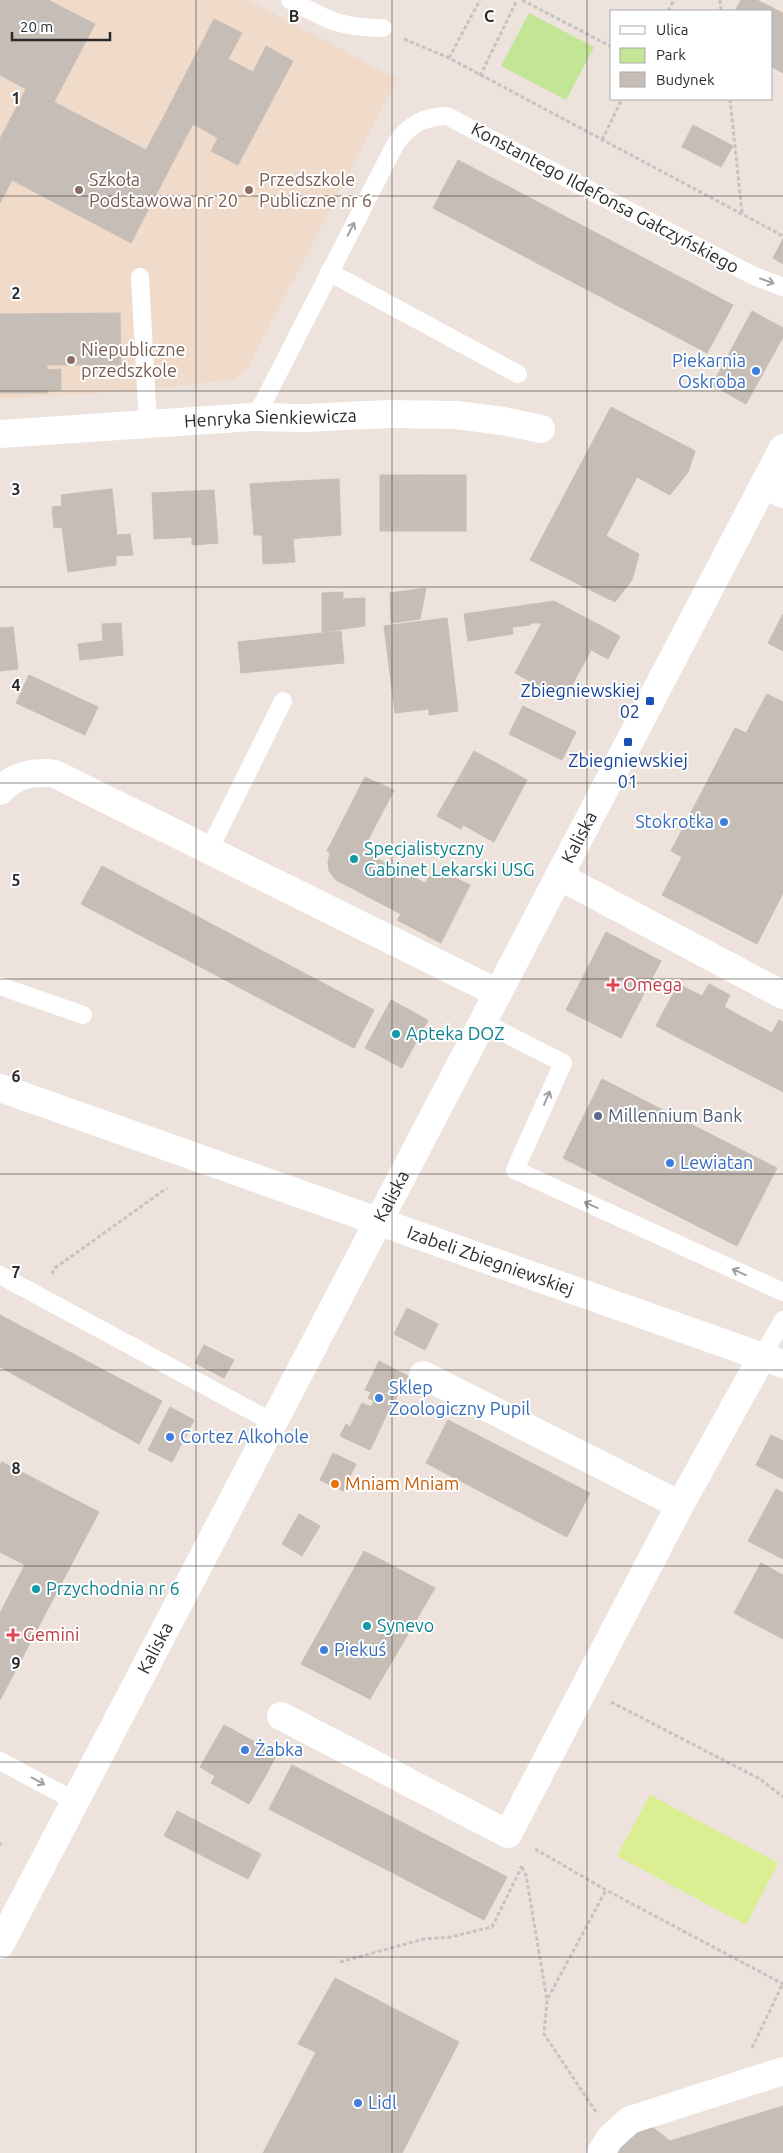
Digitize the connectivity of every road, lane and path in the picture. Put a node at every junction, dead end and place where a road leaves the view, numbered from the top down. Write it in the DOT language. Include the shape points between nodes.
graph roads {
  1 [pos="290,0"];
  2 [pos="480,0"];
  3 [pos="518,0"];
  4 [pos="522,0"];
  5 [pos="391,33"];
  6 [pos="610,46"];
  7 [pos="448,58"];
  8 [pos="480,76"];
  9 [pos="622,100"];
  10 [pos="730,100"];
  11 [pos="602,140"];
  12 [pos="742,213"];
  13 [pos="783,236"];
  14 [pos="329,272"];
  15 [pos="140,278"];
  16 [pos="783,287"];
  17 [pos="518,374"];
  18 [pos="253,418"];
  19 [pos="148,424"];
  20 [pos="541,429"];
  21 [pos="0,434"];
  22 [pos="783,448"];
  23 [pos="774,489"];
  24 [pos="283,701"];
  25 [pos="0,792"];
  26 [pos="209,850"];
  27 [pos="559,876"];
  28 [pos="0,986"];
  29 [pos="498,993"];
  30 [pos="783,995"];
  31 [pos="83,1015"];
  32 [pos="483,1022"];
  33 [pos="0,1088"];
  34 [pos="167,1188"];
  35 [pos="377,1222"];
  36 [pos="0,1275"];
  37 [pos="783,1292"];
  38 [pos="40,1296"];
  39 [pos="783,1320"];
  40 [pos="773,1360"];
  41 [pos="423,1375"];
  42 [pos="274,1423"];
  43 [pos="680,1505"];
  44 [pos="584,1688"];
  45 [pos="281,1716"];
  46 [pos="0,1761"];
  47 [pos="783,1797"];
  48 [pos="75,1802"];
  49 [pos="508,1834"];
  50 [pos="522,1866"];
  51 [pos="606,1890"];
  52 [pos="0,1946"];
  53 [pos="340,1962"];
  54 [pos="783,1984"];
  55 [pos="547,2000"];
  56 [pos="783,2071"];
  57 [pos="734,2086"];
  58 [pos="607,2144"];
  1 -- 5 [label="lane" via="331,22"];
  2 -- 7 [label="path"];
  3 -- 8 [label="path"];
  4 -- 6 [label="path"];
  5 -- 7 [label="path"];
  7 -- 8 [label="path"];
  8 -- 11 [label="path"];
  9 -- 11 [label="path"];
  10 -- 12 [label="path"];
  11 -- 12 [label="path"];
  12 -- 13 [label="path"];
  14 -- 16 [label="lane, Konstantego Ildefonsa Gałczyńskiego, one-way" via="396,142 410,126 426,118 447,116 754,276"];
  14 -- 17 [label="lane"];
  14 -- 18 [label="lane"];
  15 -- 19 [label="lane"];
  18 -- 19 [label="street, Henryka Sienkiewicza"];
  18 -- 20 [label="street, Henryka Sienkiewicza" via="428,414 503,420"];
  19 -- 21 [label="street, Henryka Sienkiewicza"];
  22 -- 23 [label="street, Kaliska"];
  23 -- 27 [label="street, Kaliska"];
  24 -- 26 [label="lane"];
  25 -- 26 [label="street" via="25,774 55,774"];
  26 -- 29 [label="street"];
  27 -- 29 [label="street, Kaliska"];
  27 -- 30 [label="street"];
  28 -- 31 [label="lane"];
  29 -- 32 [label="street, Kaliska"];
  32 -- 35 [label="street, Kaliska"];
  37 -- 32 [label="lane, one-way" via="515,1170 562,1064"];
  33 -- 35 [label="street, Izabeli Zbiegniewskiej"];
  34 -- 38 [label="path" via="55,1268"];
  35 -- 40 [label="street, Izabeli Zbiegniewskiej"];
  35 -- 42 [label="street, Kaliska"];
  36 -- 38 [label="lane"];
  38 -- 42 [label="lane"];
  39 -- 40 [label="lane"];
  40 -- 43 [label="street"];
  41 -- 43 [label="street"];
  42 -- 48 [label="street, Kaliska"];
  43 -- 44 [label="street"];
  44 -- 47 [label="path" via="760,1779"];
  44 -- 49 [label="street"];
  45 -- 49 [label="street"];
  46 -- 48 [label="lane, one-way"];
  48 -- 52 [label="street, Kaliska"];
  49 -- 50 [label="path"];
  49 -- 51 [label="path"];
  50 -- 53 [label="path" via="492,1927 450,1937 424,1939"];
  50 -- 55 [label="path"];
  51 -- 54 [label="path"];
  51 -- 55 [label="path"];
  54 -- 57 [label="path"];
  55 -- 58 [label="path" via="544,2034"];
  56 -- 57 [label="street"];
  57 -- 58 [label="street" via="630,2120"];
}
